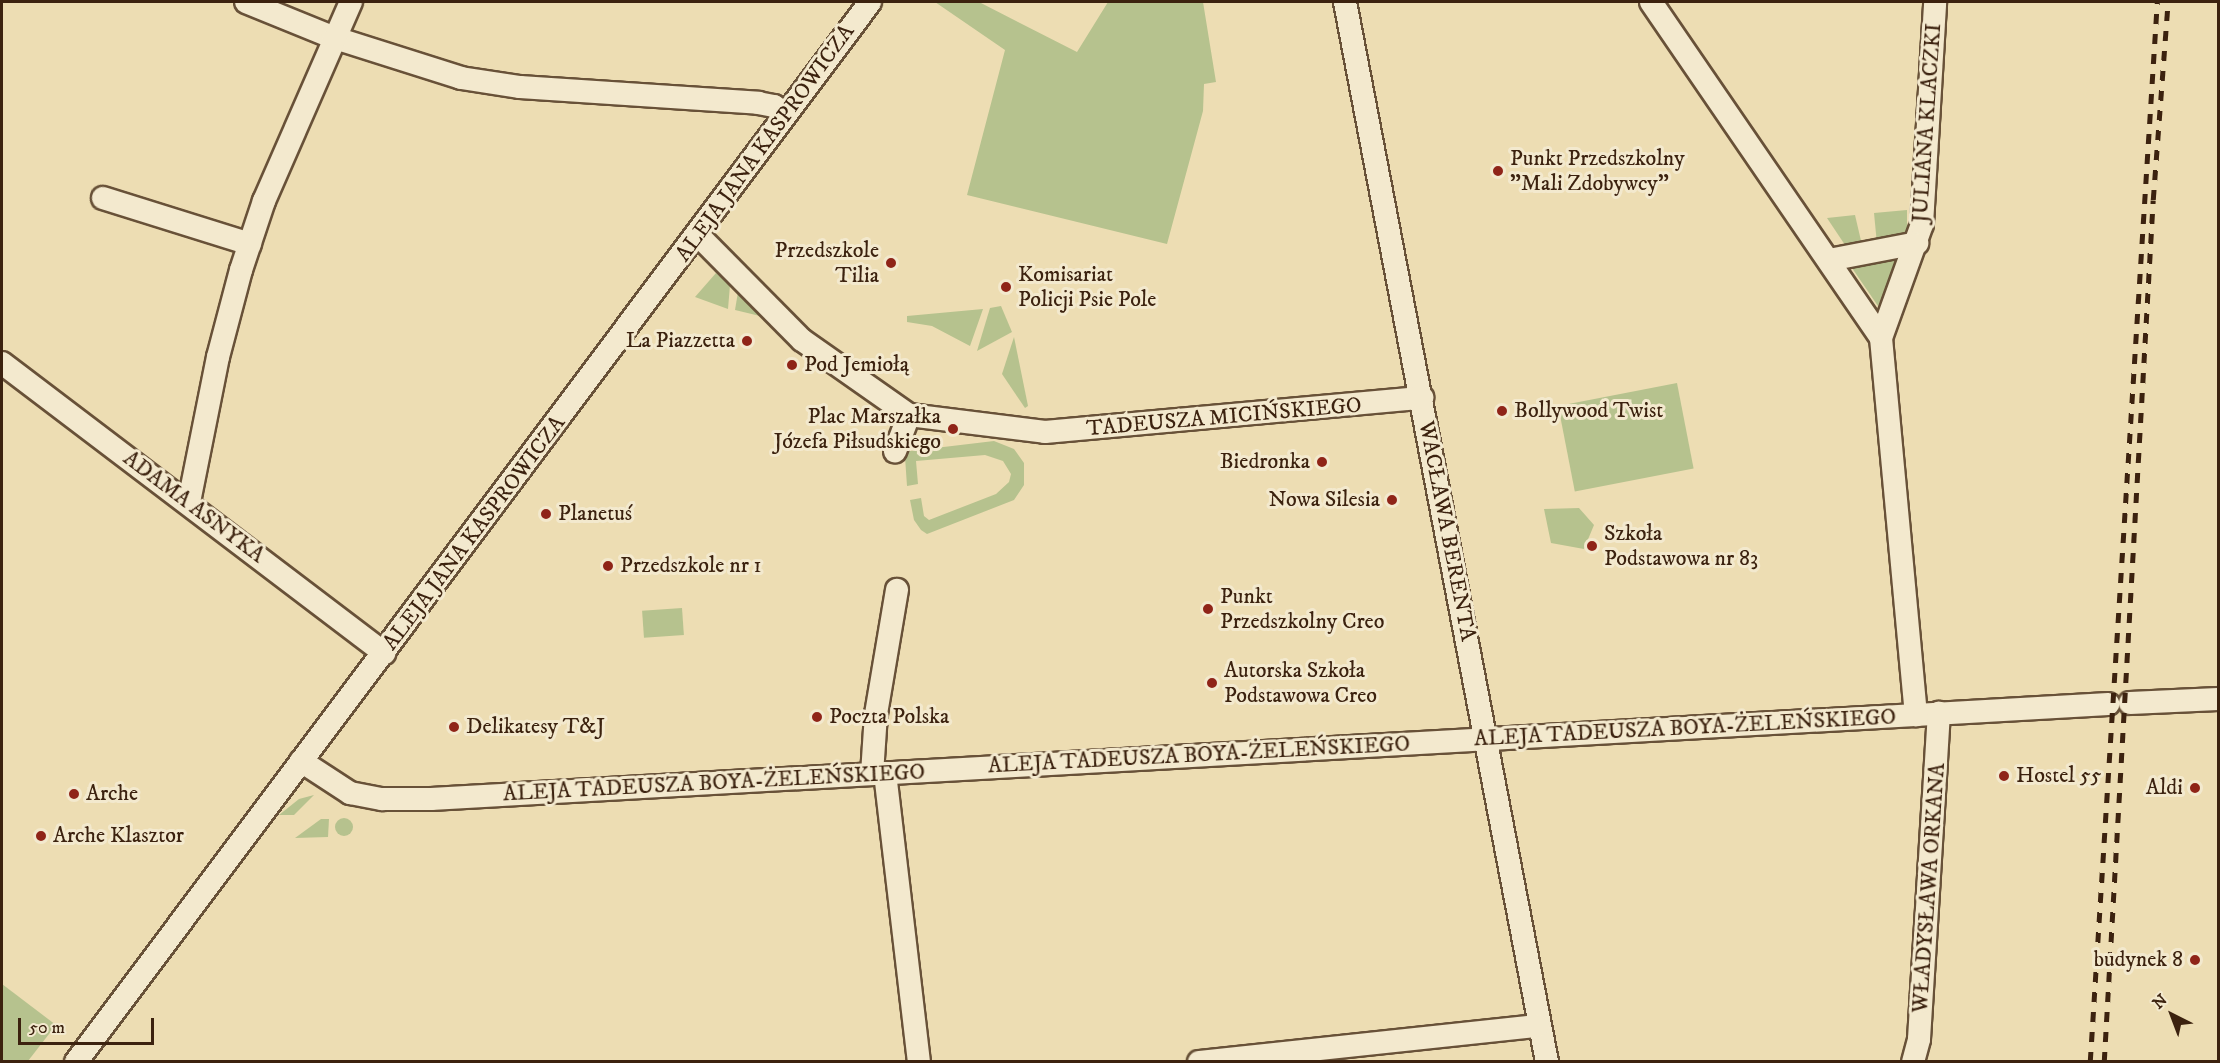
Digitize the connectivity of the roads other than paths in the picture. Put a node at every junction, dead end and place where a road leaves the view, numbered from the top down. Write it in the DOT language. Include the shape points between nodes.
graph roads {
  1 [pos="246,2"];
  2 [pos="351,2"];
  3 [pos="870,2"];
  4 [pos="1345,2"];
  5 [pos="1651,2"];
  6 [pos="1935,2"];
  7 [pos="332,37"];
  8 [pos="785,114"];
  9 [pos="103,198"];
  10 [pos="698,234"];
  11 [pos="1917,243"];
  12 [pos="250,244"];
  13 [pos="1829,260"];
  14 [pos="1881,338"];
  15 [pos="2,363"];
  16 [pos="1422,398"];
  17 [pos="909,415"];
  18 [pos="895,451"];
  19 [pos="189,502"];
  20 [pos="897,590"];
  21 [pos="384,653"];
  22 [pos="2218,699"];
  23 [pos="1938,713"];
  24 [pos="1916,715"];
  25 [pos="1485,739"];
  26 [pos="301,761"];
  27 [pos="878,774"];
  28 [pos="1538,1026"];
  29 [pos="76,1062"];
  30 [pos="919,1062"];
  31 [pos="1199,1062"];
  32 [pos="1547,1062"];
  33 [pos="1913,1062"];
  1 -- 7 [label="street"];
  2 -- 7 [label="street"];
  3 -- 8 [label="street, ALEJA JANA KASPROWICZA"];
  4 -- 16 [label="street, WACŁAWA BERENTA"];
  5 -- 13 [label="street"];
  6 -- 11 [label="street, JULIANA KLACZKI" via="1924,202"];
  7 -- 8 [label="street" via="461,78 520,87 760,104 774,106"];
  7 -- 12 [label="street"];
  8 -- 10 [label="street, ALEJA JANA KASPROWICZA"];
  9 -- 12 [label="street"];
  10 -- 17 [label="street" via="802,340"];
  10 -- 21 [label="street, ALEJA JANA KASPROWICZA"];
  11 -- 13 [label="street, JULIANA KLACZKI"];
  11 -- 14 [label="street, JULIANA KLACZKI"];
  12 -- 19 [label="street" via="218,357"];
  13 -- 14 [label="street"];
  14 -- 24 [label="street"];
  15 -- 19 [label="street, ADAMA ASNYKA"];
  16 -- 17 [label="street, TADEUSZA MICIŃSKIEGO" via="1024,432"];
  16 -- 25 [label="street, WACŁAWA BERENTA"];
  17 -- 18 [label="street"];
  19 -- 21 [label="street, ADAMA ASNYKA"];
  20 -- 27 [label="street" via="872,746"];
  21 -- 26 [label="street, ALEJA JANA KASPROWICZA"];
  22 -- 23 [label="street, ALEJA TADEUSZA BOYA-ŻELEŃSKIEGO"];
  23 -- 24 [label="street, ALEJA TADEUSZA BOYA-ŻELEŃSKIEGO"];
  23 -- 33 [label="street, WŁADYSŁAWA ORKANA" via="1919,1039"];
  24 -- 25 [label="street, ALEJA TADEUSZA BOYA-ŻELEŃSKIEGO"];
  25 -- 27 [label="street, ALEJA TADEUSZA BOYA-ŻELEŃSKIEGO"];
  25 -- 28 [label="street, WACŁAWA BERENTA"];
  26 -- 27 [label="street, ALEJA TADEUSZA BOYA-ŻELEŃSKIEGO" via="350,793 394,800"];
  26 -- 29 [label="street, ALEJA JANA KASPROWICZA"];
  27 -- 30 [label="street"];
  28 -- 31 [label="street"];
  28 -- 32 [label="street, WACŁAWA BERENTA"];
}
